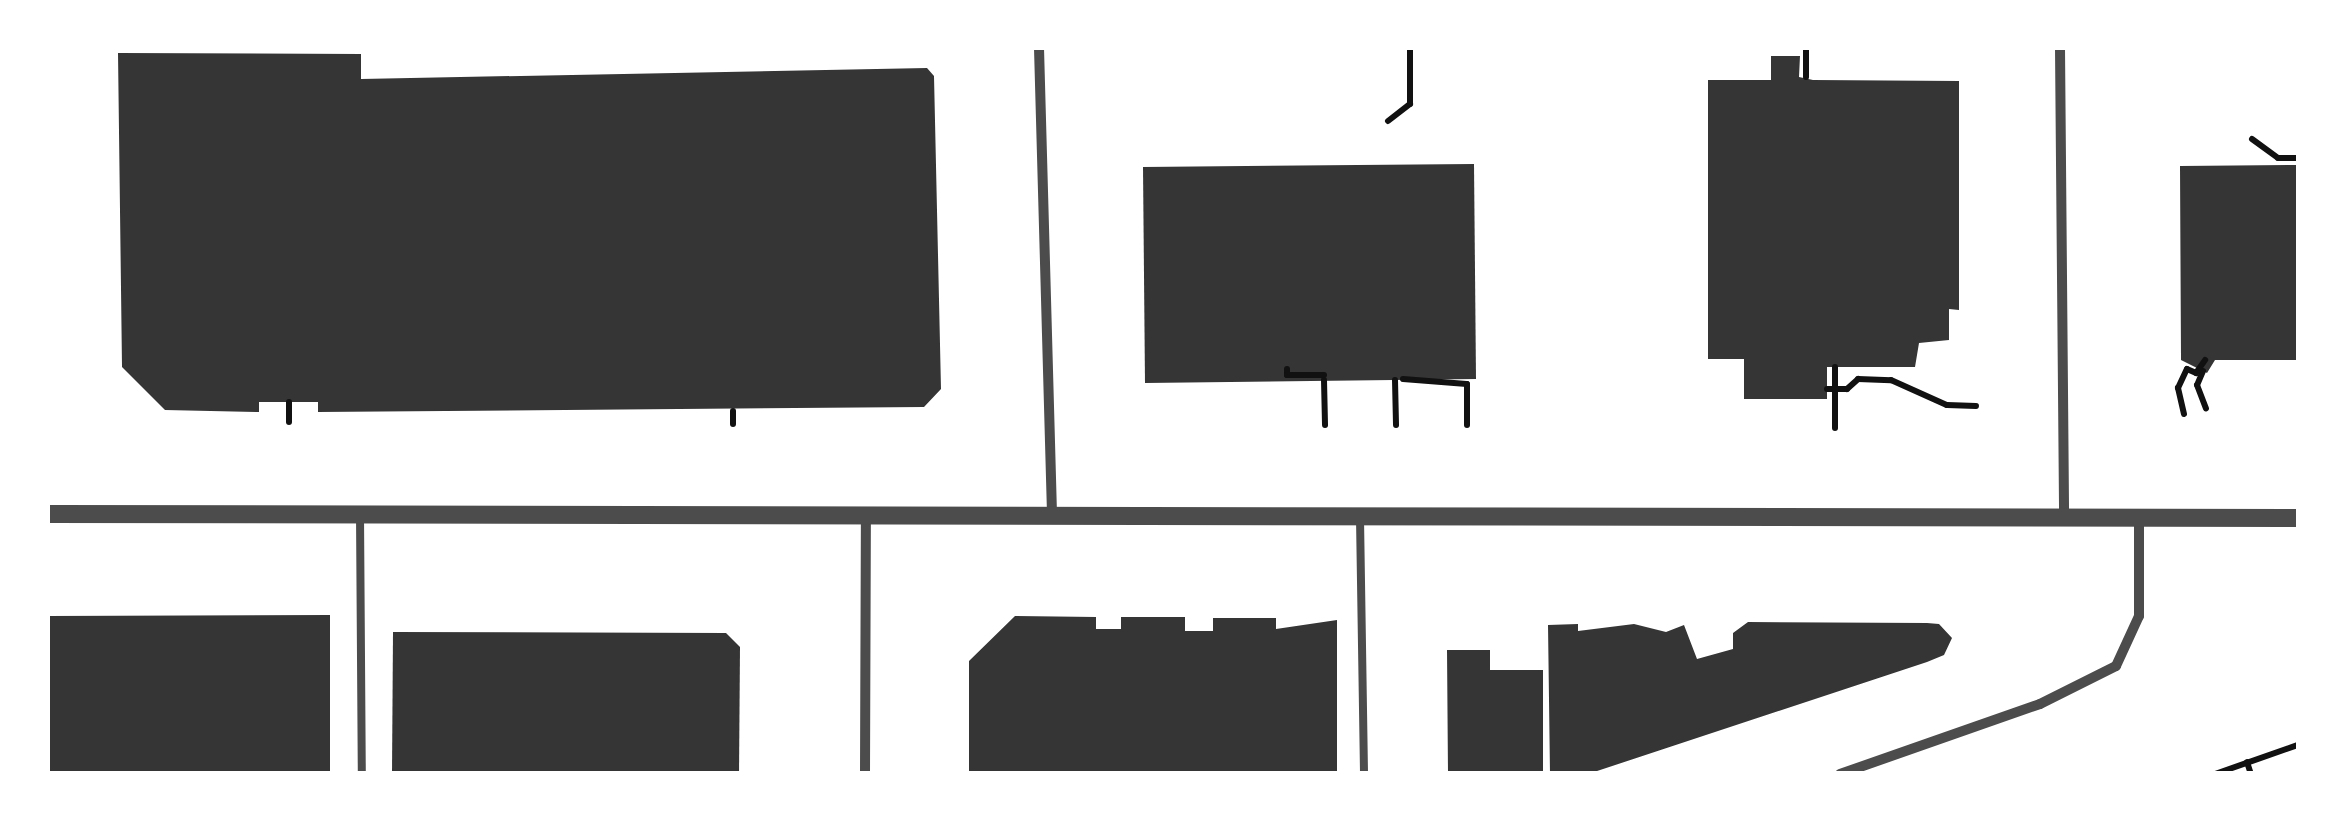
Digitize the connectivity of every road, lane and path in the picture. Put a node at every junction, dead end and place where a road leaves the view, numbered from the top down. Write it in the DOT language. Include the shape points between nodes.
graph roads {
  1 [pos="1039,48"];
  2 [pos="1410,48"];
  3 [pos="1806,48"];
  4 [pos="2060,48"];
  5 [pos="1806,77"];
  6 [pos="1388,121"];
  7 [pos="2252,139"];
  8 [pos="2298,158"];
  9 [pos="2205,360"];
  10 [pos="1835,367"];
  11 [pos="1878,367"];
  12 [pos="1287,369"];
  13 [pos="2201,370"];
  14 [pos="1878,380"];
  15 [pos="1831,389"];
  16 [pos="289,402"];
  17 [pos="1976,406"];
  18 [pos="2206,408"];
  19 [pos="733,411"];
  20 [pos="2184,414"];
  21 [pos="289,422"];
  22 [pos="733,424"];
  23 [pos="1325,425"];
  24 [pos="1396,425"];
  25 [pos="1468,425"];
  26 [pos="1835,428"];
  27 [pos="48,514"];
  28 [pos="360,514"];
  29 [pos="866,516"];
  30 [pos="1052,516"];
  31 [pos="1360,517"];
  32 [pos="2064,518"];
  33 [pos="2139,518"];
  34 [pos="2298,518"];
  35 [pos="2298,745"];
  36 [pos="2247,762"];
  37 [pos="2221,772"];
  38 [pos="362,774"];
  39 [pos="865,774"];
  40 [pos="1364,774"];
  41 [pos="1840,774"];
  42 [pos="2251,774"];
  1 -- 30 [label="street"];
  2 -- 6 [label="path" via="1410,104"];
  3 -- 5 [label="path"];
  4 -- 32 [label="street"];
  7 -- 8 [label="path" via="2278,158"];
  9 -- 13 [label="path"];
  10 -- 15 [label="path"];
  11 -- 14 [label="path"];
  12 -- 23 [label="path" via="1324,377"];
  13 -- 18 [label="path" via="2197,385"];
  13 -- 20 [label="path" via="2187,369 2182,378 2178,397"];
  14 -- 15 [label="path"];
  14 -- 17 [label="path" via="1947,405"];
  15 -- 26 [label="path"];
  16 -- 21 [label="path"];
  19 -- 22 [label="path"];
  24 -- 25 [label="path" via="1399,380 1467,384"];
  27 -- 28 [label="street"];
  28 -- 29 [label="street"];
  28 -- 38 [label="lane"];
  29 -- 30 [label="street"];
  29 -- 39 [label="street"];
  30 -- 31 [label="street"];
  31 -- 32 [label="street"];
  31 -- 40 [label="lane"];
  32 -- 33 [label="street"];
  33 -- 34 [label="street"];
  33 -- 41 [label="street" via="2139,616 2116,666 2040,704"];
  35 -- 36 [label="path"];
  36 -- 37 [label="path"];
  36 -- 42 [label="path"];
}
